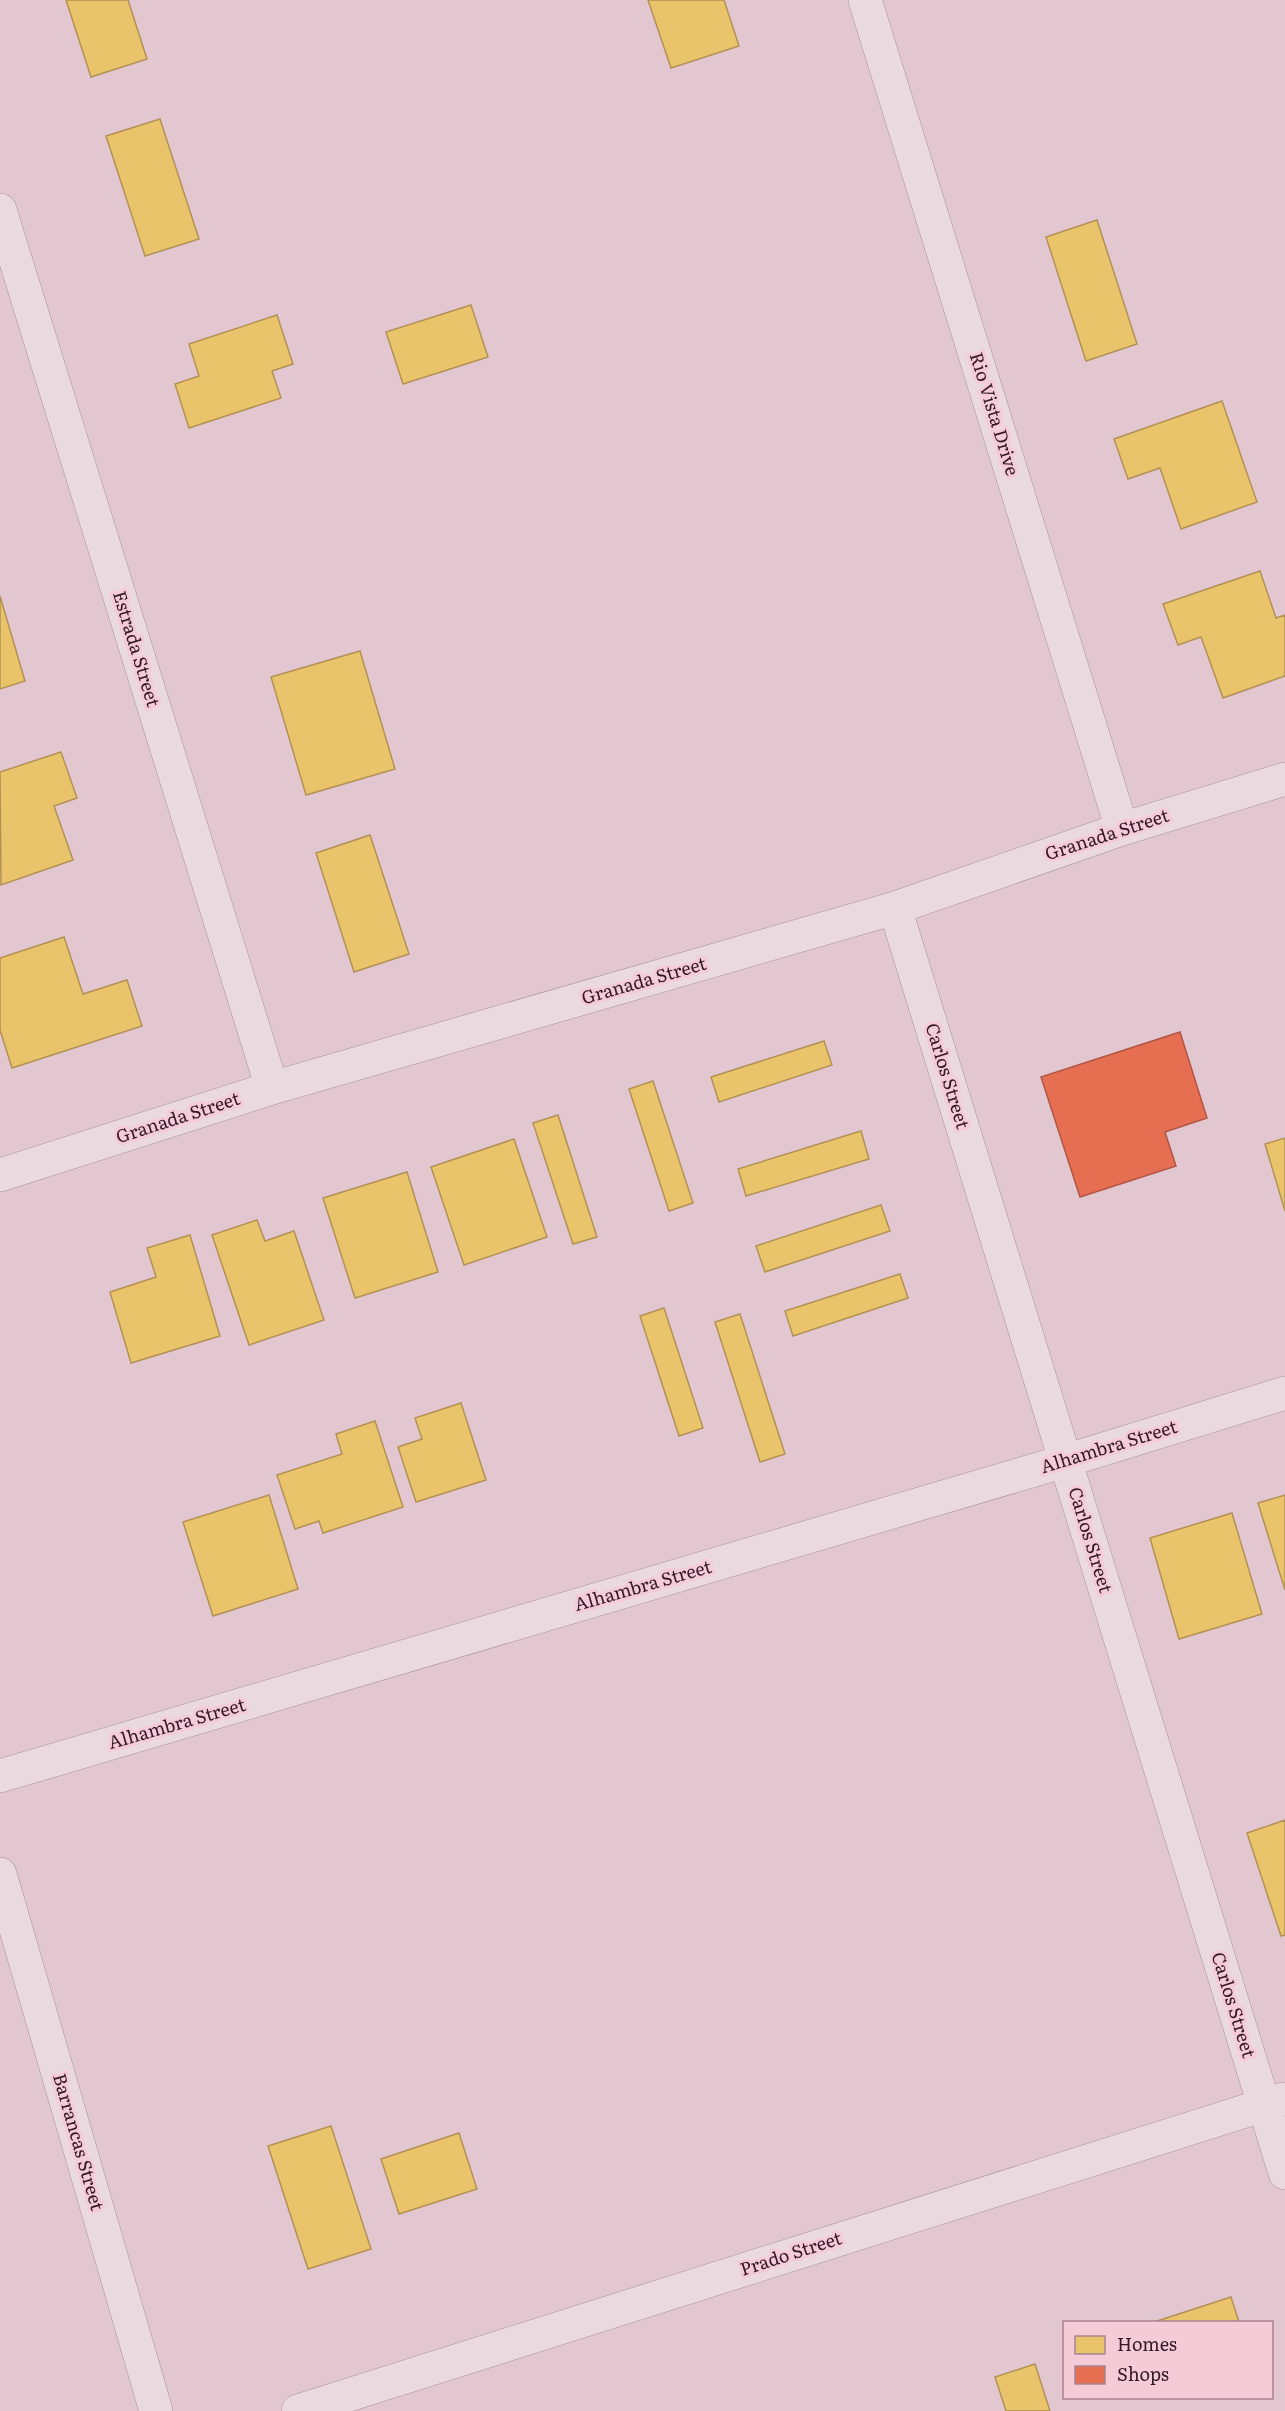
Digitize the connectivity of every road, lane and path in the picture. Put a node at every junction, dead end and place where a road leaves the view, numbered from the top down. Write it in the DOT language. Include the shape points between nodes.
graph roads {
  1 [pos="865,0"];
  2 [pos="0,210"];
  3 [pos="1285,779"];
  4 [pos="1122,829"];
  5 [pos="895,908"];
  6 [pos="272,1088"];
  7 [pos="0,1175"];
  8 [pos="1285,1393"];
  9 [pos="1065,1461"];
  10 [pos="0,1776"];
  11 [pos="0,1874"];
  12 [pos="1274,2101"];
  13 [pos="1285,2173"];
  14 [pos="156,2411"];
  15 [pos="298,2411"];
  1 -- 4 [label="street, Rio Vista Drive"];
  2 -- 6 [label="street, Estrada Street"];
  3 -- 4 [label="street, Granada Street"];
  4 -- 5 [label="street, Granada Street"];
  5 -- 6 [label="street, Granada Street"];
  5 -- 9 [label="street, Carlos Street"];
  6 -- 7 [label="street, Granada Street"];
  8 -- 9 [label="street, Alhambra Street"];
  9 -- 10 [label="street, Alhambra Street"];
  9 -- 12 [label="street, Carlos Street"];
  11 -- 14 [label="street, Barrancas Street"];
  12 -- 13 [label="street, Carlos Street"];
  12 -- 15 [label="street, Prado Street"];
}
